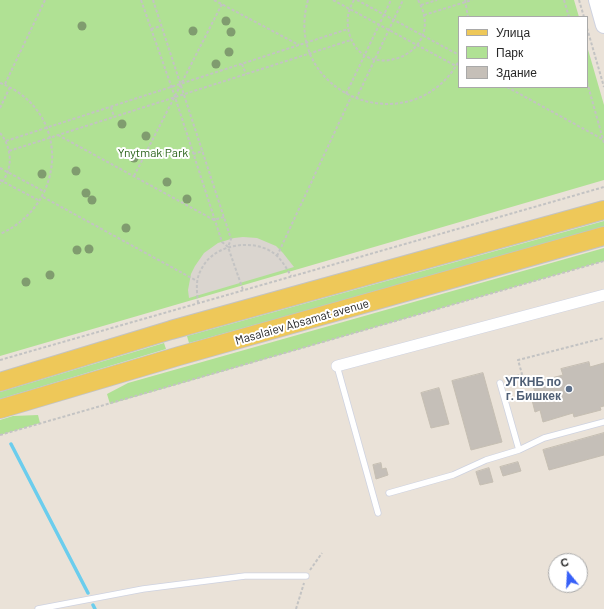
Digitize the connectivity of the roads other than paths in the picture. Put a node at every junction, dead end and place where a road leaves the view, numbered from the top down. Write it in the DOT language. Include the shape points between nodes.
graph roads {
  1 [pos="597,0"];
  2 [pos="604,25"];
  3 [pos="604,210"];
  4 [pos="604,236"];
  5 [pos="604,295"];
  6 [pos="171,330"];
  7 [pos="179,356"];
  8 [pos="337,366"];
  9 [pos="0,382"];
  10 [pos="500,384"];
  11 [pos="0,409"];
  12 [pos="604,422"];
  13 [pos="519,450"];
  14 [pos="389,493"];
  15 [pos="378,512"];
  16 [pos="306,576"];
  17 [pos="38,609"];
  1 -- 2 [label="main road"];
  3 -- 6 [label="main road"];
  4 -- 7 [label="main road, Masalaiev Absamat avenue"];
  5 -- 8 [label="street"];
  6 -- 7 [label="main road"];
  6 -- 9 [label="main road"];
  7 -- 11 [label="main road, Masalaiev Absamat avenue"];
  8 -- 15 [label="lane"];
  10 -- 13 [label="lane"];
  12 -- 13 [label="lane" via="544,438"];
  13 -- 14 [label="lane" via="486,460 453,475"];
  16 -- 17 [label="lane" via="245,576 143,589"];
}
